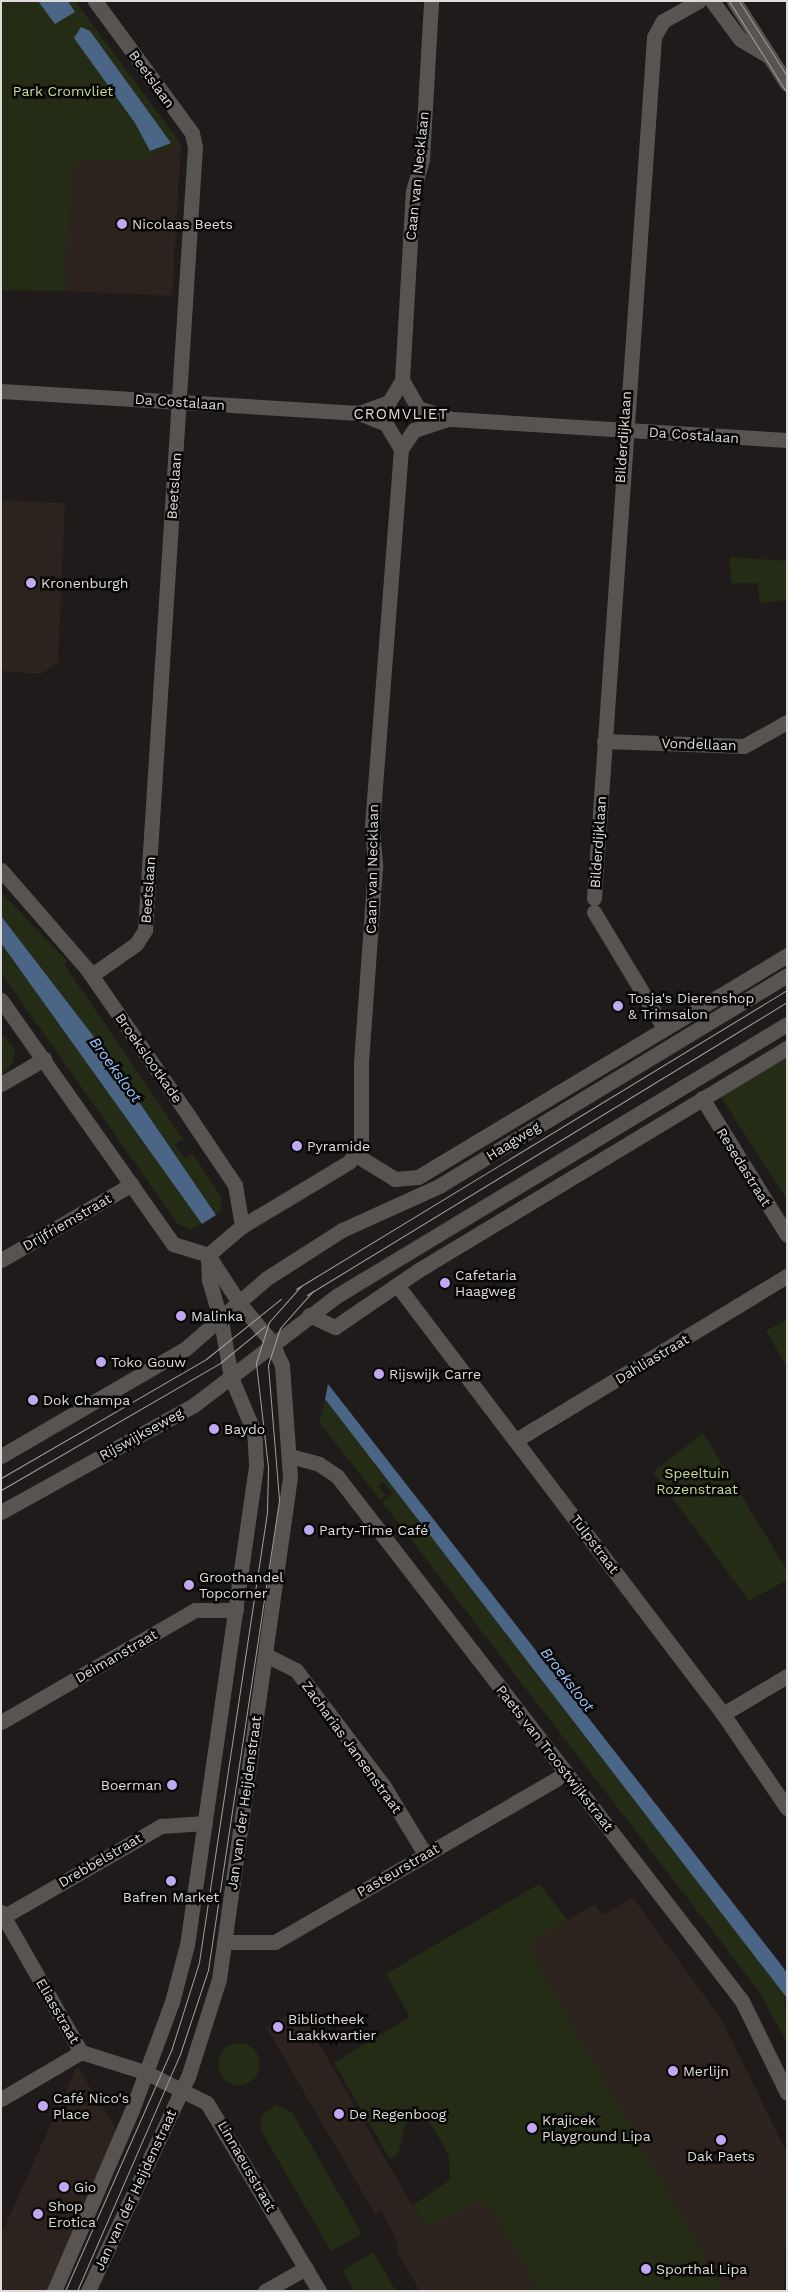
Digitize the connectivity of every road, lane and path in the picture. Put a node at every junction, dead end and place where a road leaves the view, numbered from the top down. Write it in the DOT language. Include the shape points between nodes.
graph roads {
  1 [pos="431,1"];
  2 [pos="699,1"];
  3 [pos="712,1"];
  4 [pos="734,1"];
  5 [pos="98,2"];
  6 [pos="770,57"];
  7 [pos="787,84"];
  8 [pos="402,380"];
  9 [pos="1,391"];
  10 [pos="180,402"];
  11 [pos="359,413"];
  12 [pos="452,419"];
  13 [pos="623,430"];
  14 [pos="787,440"];
  15 [pos="401,449"];
  16 [pos="787,722"];
  17 [pos="604,741"];
  18 [pos="1,870"];
  19 [pos="787,955"];
  20 [pos="92,975"];
  21 [pos="787,975"];
  22 [pos="1,1000"];
  23 [pos="787,1024"];
  24 [pos="664,1028"];
  25 [pos="787,1048"];
  26 [pos="44,1059"];
  27 [pos="1,1084"];
  28 [pos="702,1098"];
  29 [pos="356,1155"];
  30 [pos="132,1184"];
  31 [pos="242,1226"];
  32 [pos="787,1235"];
  33 [pos="208,1255"];
  34 [pos="1,1260"];
  35 [pos="787,1276"];
  36 [pos="397,1285"];
  37 [pos="240,1304"];
  38 [pos="309,1315"];
  39 [pos="221,1321"];
  40 [pos="273,1344"];
  41 [pos="232,1379"];
  42 [pos="516,1440"];
  43 [pos="1,1456"];
  44 [pos="290,1456"];
  45 [pos="1,1512"];
  46 [pos="236,1610"];
  47 [pos="266,1655"];
  48 [pos="787,1676"];
  49 [pos="724,1714"];
  50 [pos="1,1722"];
  51 [pos="566,1773"];
  52 [pos="787,1808"];
  53 [pos="205,1823"];
  54 [pos="425,1854"];
  55 [pos="2,1915"];
  56 [pos="224,1942"];
  57 [pos="81,2052"];
  58 [pos="145,2072"];
  59 [pos="183,2089"];
  60 [pos="787,2093"];
  61 [pos="1,2099"];
  62 [pos="306,2268"];
  63 [pos="54,2291"];
  64 [pos="88,2291"];
  65 [pos="265,2291"];
  66 [pos="320,2291"];
  1 -- 8 [label="street, Caan van Necklaan" via="422,158 413,192"];
  2 -- 13 [label="street, Bilderdijklaan" via="663,21 654,37"];
  3 -- 6 [label="street" via="740,39"];
  4 -- 6 [label="street"];
  5 -- 10 [label="street, Beetslaan" via="192,133 195,147"];
  6 -- 7 [label="street"];
  8 -- 11 [label="street, Da Costalaan" via="389,402"];
  8 -- 12 [label="street, Da Costalaan" via="418,408"];
  9 -- 10 [label="street, Da Costalaan"];
  10 -- 11 [label="street, Da Costalaan"];
  10 -- 20 [label="street, Beetslaan" via="145,930 136,944"];
  11 -- 15 [label="street, Da Costalaan" via="386,424"];
  12 -- 13 [label="street, Da Costalaan"];
  12 -- 15 [label="street, Da Costalaan" via="417,428"];
  13 -- 14 [label="street, Da Costalaan"];
  13 -- 17 [label="street, Bilderdijklaan"];
  15 -- 29 [label="street, Caan van Necklaan" via="389,640 382,673 372,829 375,867 361,1064 361,1140"];
  16 -- 17 [label="street, Vondellaan" via="744,746"];
  17 -- 24 [label="street, Bilderdijklaan" via="594,905"];
  18 -- 20 [label="street, Broekslootkade"];
  19 -- 24 [label="street, Haagweg"];
  20 -- 31 [label="street, Broekslootkade" via="234,1183"];
  21 -- 37 [label="street, Haagweg" via="439,1186 342,1230 267,1278"];
  22 -- 26 [label="street"];
  23 -- 38 [label="street"];
  24 -- 29 [label="street, Haagweg" via="410,1180 391,1177"];
  25 -- 28 [label="street"];
  26 -- 27 [label="street"];
  26 -- 30 [label="street"];
  28 -- 32 [label="street, Resedastraat"];
  28 -- 36 [label="street"];
  29 -- 31 [label="street"];
  30 -- 33 [label="street" via="174,1245"];
  30 -- 34 [label="street, Drijfriemstraat"];
  31 -- 33 [label="street"];
  33 -- 37 [label="street"];
  33 -- 39 [label="street" via="209,1280"];
  35 -- 42 [label="street, Dahliastraat"];
  36 -- 38 [label="street" via="335,1326"];
  36 -- 42 [label="street, Tulpstraat"];
  37 -- 39 [label="street"];
  37 -- 40 [label="street, Jan van der Heijdenstraat"];
  38 -- 40 [label="street"];
  39 -- 41 [label="street"];
  39 -- 43 [label="street" via="185,1349"];
  40 -- 41 [label="street, Rijswijkseweg"];
  40 -- 44 [label="street, Jan van der Heijdenstraat" via="283,1374"];
  41 -- 45 [label="street, Rijswijkseweg" via="183,1412"];
  41 -- 46 [label="street" via="250,1420 257,1453"];
  42 -- 49 [label="street, Tulpstraat"];
  44 -- 47 [label="street, Jan van der Heijdenstraat" via="286,1517"];
  44 -- 51 [label="street, Paets van Troostwijkstraat" via="319,1464 337,1476"];
  46 -- 50 [label="street, Deimanstraat" via="196,1610"];
  46 -- 53 [label="street"];
  47 -- 54 [label="street, Zacharias Jansenstraat" via="296,1670 384,1784"];
  47 -- 56 [label="street, Jan van der Heijdenstraat"];
  48 -- 49 [label="street"];
  49 -- 52 [label="street, Tulpstraat"];
  51 -- 54 [label="street, Pasteurstraat"];
  51 -- 60 [label="street, Paets van Troostwijkstraat" via="742,2001"];
  53 -- 55 [label="street, Drebbelstraat" via="161,1826"];
  53 -- 58 [label="street" via="183,1968"];
  54 -- 56 [label="street, Pasteurstraat" via="276,1942"];
  55 -- 57 [label="street, Eliasstraat"];
  56 -- 59 [label="street, Jan van der Heijdenstraat" via="212,2010"];
  57 -- 58 [label="street, Eliasstraat"];
  57 -- 61 [label="street"];
  58 -- 59 [label="street, Linnaeusstraat"];
  58 -- 63 [label="street"];
  59 -- 62 [label="street, Linnaeusstraat" via="202,2099 216,2114"];
  59 -- 64 [label="street, Jan van der Heijdenstraat"];
  62 -- 65 [label="street"];
  62 -- 66 [label="street, Linnaeusstraat"];
}
